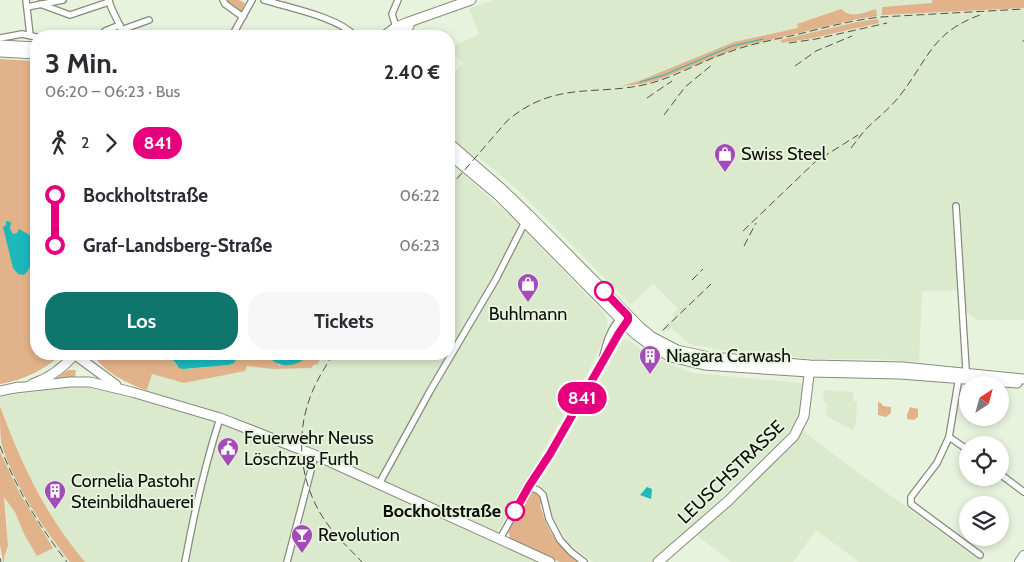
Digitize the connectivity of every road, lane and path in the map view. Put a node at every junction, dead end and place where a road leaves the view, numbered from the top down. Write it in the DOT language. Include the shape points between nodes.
graph roads {
  1 [pos="63,0"];
  2 [pos="223,0"];
  3 [pos="264,0"];
  4 [pos="398,0"];
  5 [pos="471,0"];
  6 [pos="106,1"];
  7 [pos="249,1"];
  8 [pos="26,3"];
  9 [pos="40,4"];
  10 [pos="243,17"];
  11 [pos="149,20"];
  12 [pos="121,30"];
  13 [pos="235,30"];
  14 [pos="348,30"];
  15 [pos="396,30"];
  16 [pos="400,30"];
  17 [pos="30,35"];
  18 [pos="0,38"];
  19 [pos="0,45"];
  20 [pos="30,47"];
  21 [pos="0,52"];
  22 [pos="30,54"];
  23 [pos="455,148"];
  24 [pos="455,159"];
  25 [pos="956,206"];
  26 [pos="527,218"];
  27 [pos="625,320"];
  28 [pos="455,349"];
  29 [pos="69,360"];
  30 [pos="82,360"];
  31 [pos="449,360"];
  32 [pos="810,369"];
  33 [pos="962,376"];
  34 [pos="1009,378"];
  35 [pos="1024,379"];
  36 [pos="959,381"];
  37 [pos="1009,381"];
  38 [pos="1024,383"];
  39 [pos="15,388"];
  40 [pos="0,391"];
  41 [pos="132,392"];
  42 [pos="220,418"];
  43 [pos="949,437"];
  44 [pos="959,444"];
  45 [pos="315,455"];
  46 [pos="1009,481"];
  47 [pos="380,484"];
  48 [pos="529,486"];
  49 [pos="1024,492"];
  50 [pos="500,539"];
  51 [pos="980,555"];
  52 [pos="1024,556"];
  53 [pos="185,562"];
  54 [pos="287,562"];
  55 [pos="550,562"];
  56 [pos="584,562"];
  57 [pos="658,562"];
  58 [pos="1020,562"];
  1 -- 9 [label="street"];
  2 -- 10 [label="street"];
  3 -- 14 [label="street" via="335,22"];
  4 -- 15 [label="street" via="392,14"];
  5 -- 16 [label="street"];
  6 -- 9 [label="street" via="70,15"];
  6 -- 12 [label="street"];
  7 -- 10 [label="street"];
  8 -- 9 [label="street"];
  8 -- 17 [label="street"];
  10 -- 13 [label="street"];
  11 -- 12 [label="street"];
  17 -- 18 [label="street"];
  19 -- 20 [label="street"];
  21 -- 22 [label="street"];
  23 -- 26 [label="street" via="498,185"];
  24 -- 26 [label="street"];
  25 -- 33 [label="street" via="966,362"];
  26 -- 27 [label="street"];
  26 -- 28 [label="street"];
  27 -- 32 [label="street" via="653,347 681,360 704,365"];
  27 -- 48 [label="street"];
  29 -- 39 [label="street" via="50,376"];
  30 -- 41 [label="street" via="113,384"];
  31 -- 47 [label="street"];
  32 -- 33 [label="street"];
  32 -- 57 [label="street, LEUSCHSTRASSE" via="804,416 794,436 744,486"];
  34 -- 35 [label="street"];
  36 -- 43 [label="street"];
  37 -- 38 [label="street"];
  39 -- 40 [label="street"];
  39 -- 41 [label="street" via="78,382"];
  41 -- 42 [label="street"];
  42 -- 45 [label="street"];
  42 -- 53 [label="street" via="194,513"];
  43 -- 44 [label="street"];
  43 -- 51 [label="street" via="937,462 911,497 911,504"];
  45 -- 47 [label="street"];
  45 -- 54 [label="street"];
  46 -- 49 [label="street"];
  47 -- 50 [label="street"];
  48 -- 50 [label="street"];
  48 -- 56 [label="street" via="543,495 557,536"];
  50 -- 55 [label="street"];
  52 -- 58 [label="main road"];
}
